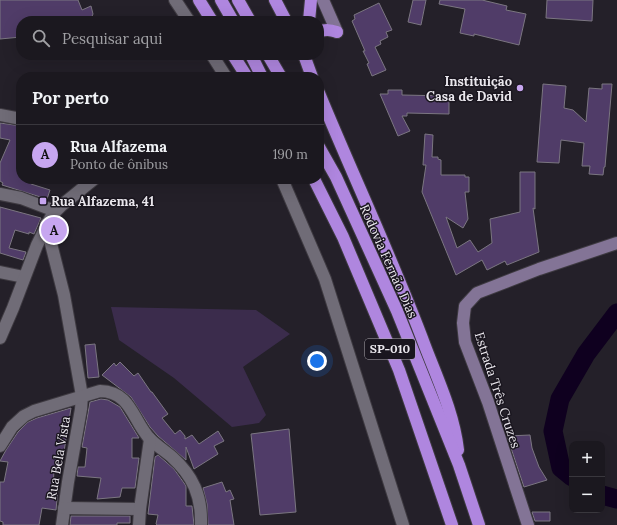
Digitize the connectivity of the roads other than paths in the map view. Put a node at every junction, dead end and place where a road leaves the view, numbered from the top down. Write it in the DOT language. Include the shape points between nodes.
graph roads {
  1 [pos="175,0"];
  2 [pos="199,0"];
  3 [pos="221,0"];
  4 [pos="238,0"];
  5 [pos="275,0"];
  6 [pos="311,0"];
  7 [pos="323,0"];
  8 [pos="186,16"];
  9 [pos="209,16"];
  10 [pos="230,16"];
  11 [pos="247,16"];
  12 [pos="283,16"];
  13 [pos="309,16"];
  14 [pos="324,30"];
  15 [pos="337,32"];
  16 [pos="215,60"];
  17 [pos="236,60"];
  18 [pos="254,60"];
  19 [pos="271,60"];
  20 [pos="306,60"];
  21 [pos="223,72"];
  22 [pos="244,72"];
  23 [pos="260,72"];
  24 [pos="277,72"];
  25 [pos="310,72"];
  26 [pos="324,105"];
  27 [pos="0,115"];
  28 [pos="16,118"];
  29 [pos="324,156"];
  30 [pos="88,184"];
  31 [pos="284,184"];
  32 [pos="311,184"];
  33 [pos="316,184"];
  34 [pos="0,194"];
  35 [pos="55,211"];
  36 [pos="46,224"];
  37 [pos="617,243"];
  38 [pos="347,246"];
  39 [pos="0,272"];
  40 [pos="24,277"];
  41 [pos="0,336"];
  42 [pos="82,396"];
  43 [pos="150,439"];
  44 [pos="0,446"];
  45 [pos="459,465"];
  46 [pos="64,508"];
  47 [pos="140,509"];
  48 [pos="62,525"];
  49 [pos="139,525"];
  50 [pos="201,525"];
  51 [pos="402,525"];
  52 [pos="452,525"];
  53 [pos="479,525"];
  54 [pos="528,525"];
  1 -- 8 [label="street"];
  2 -- 9 [label="highway"];
  3 -- 10 [label="highway"];
  4 -- 11 [label="highway"];
  5 -- 12 [label="highway"];
  6 -- 13 [label="highway"];
  7 -- 15 [label="main road"];
  14 -- 15 [label="highway"];
  16 -- 21 [label="street"];
  17 -- 22 [label="highway"];
  18 -- 23 [label="highway"];
  19 -- 24 [label="highway"];
  20 -- 25 [label="highway"];
  26 -- 45 [label="highway" via="420,331 456,431"];
  27 -- 28 [label="street"];
  29 -- 45 [label="highway, Rodovia Fernão Dias / SP-010" via="397,312"];
  30 -- 35 [label="street"];
  31 -- 51 [label="street" via="325,279"];
  32 -- 38 [label="highway"];
  33 -- 38 [label="highway, SP-010"];
  34 -- 35 [label="street" via="20,198"];
  35 -- 36 [label="street"];
  36 -- 40 [label="street"];
  36 -- 42 [label="street, Rua Bela Vista" via="64,295"];
  37 -- 54 [label="main road, Estrada Três Cruzes" via="540,268 477,293 465,306 463,323 466,342"];
  38 -- 52 [label="highway, SP-010" via="399,370"];
  39 -- 40 [label="street"];
  40 -- 41 [label="street"];
  42 -- 43 [label="street" via="100,391 120,396"];
  42 -- 44 [label="street" via="24,416 12,427"];
  42 -- 46 [label="street, Rua Bela Vista"];
  43 -- 47 [label="street"];
  43 -- 50 [label="street" via="187,473 198,493 202,511"];
  45 -- 53 [label="highway, Rodovia Fernão Dias / SP-010"];
  46 -- 47 [label="street"];
  46 -- 48 [label="street, Rua Bela Vista"];
  47 -- 49 [label="street"];
}
